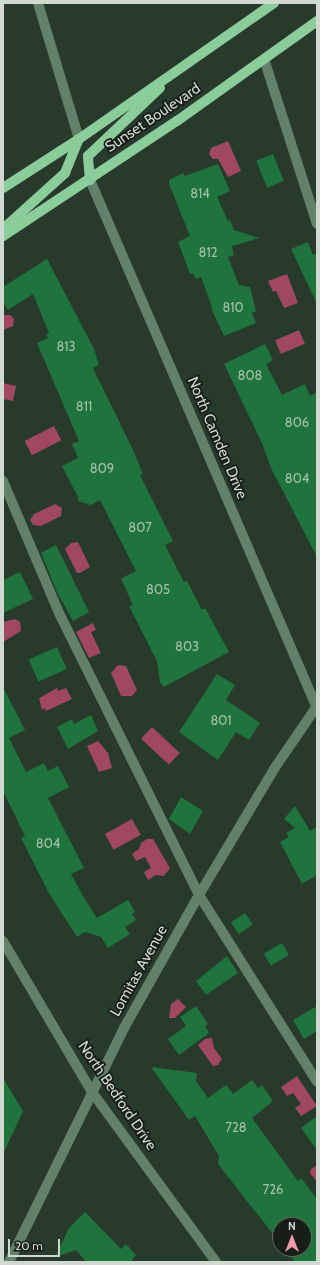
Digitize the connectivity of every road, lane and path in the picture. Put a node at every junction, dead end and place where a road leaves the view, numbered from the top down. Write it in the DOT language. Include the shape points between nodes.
graph roads {
  1 [pos="38,3"];
  2 [pos="274,3"];
  3 [pos="317,21"];
  4 [pos="264,59"];
  5 [pos="187,64"];
  6 [pos="79,139"];
  7 [pos="90,180"];
  8 [pos="3,188"];
  9 [pos="317,224"];
  10 [pos="3,229"];
  11 [pos="3,236"];
  12 [pos="3,481"];
  13 [pos="317,707"];
  14 [pos="199,895"];
  15 [pos="3,940"];
  16 [pos="317,1082"];
  17 [pos="92,1092"];
  18 [pos="9,1262"];
  19 [pos="216,1262"];
  1 -- 6 [label="street"];
  2 -- 5 [label="main road, Sunset Boulevard"];
  3 -- 4 [label="main road, Sunset Boulevard"];
  4 -- 7 [label="main road, Sunset Boulevard"];
  4 -- 9 [label="street"];
  5 -- 6 [label="main road, Sunset Boulevard"];
  5 -- 7 [label="main road" via="88,156"];
  6 -- 8 [label="main road, Sunset Boulevard"];
  6 -- 10 [label="main road" via="64,173"];
  7 -- 11 [label="main road, Sunset Boulevard"];
  7 -- 13 [label="street, North Camden Drive"];
  12 -- 14 [label="street" via="59,613"];
  13 -- 14 [label="street, Lomitas Avenue" via="274,770"];
  14 -- 16 [label="street"];
  14 -- 17 [label="street, Lomitas Avenue"];
  15 -- 17 [label="street, North Bedford Drive"];
  17 -- 18 [label="street, Lomitas Avenue"];
  17 -- 19 [label="street, North Bedford Drive"];
}
